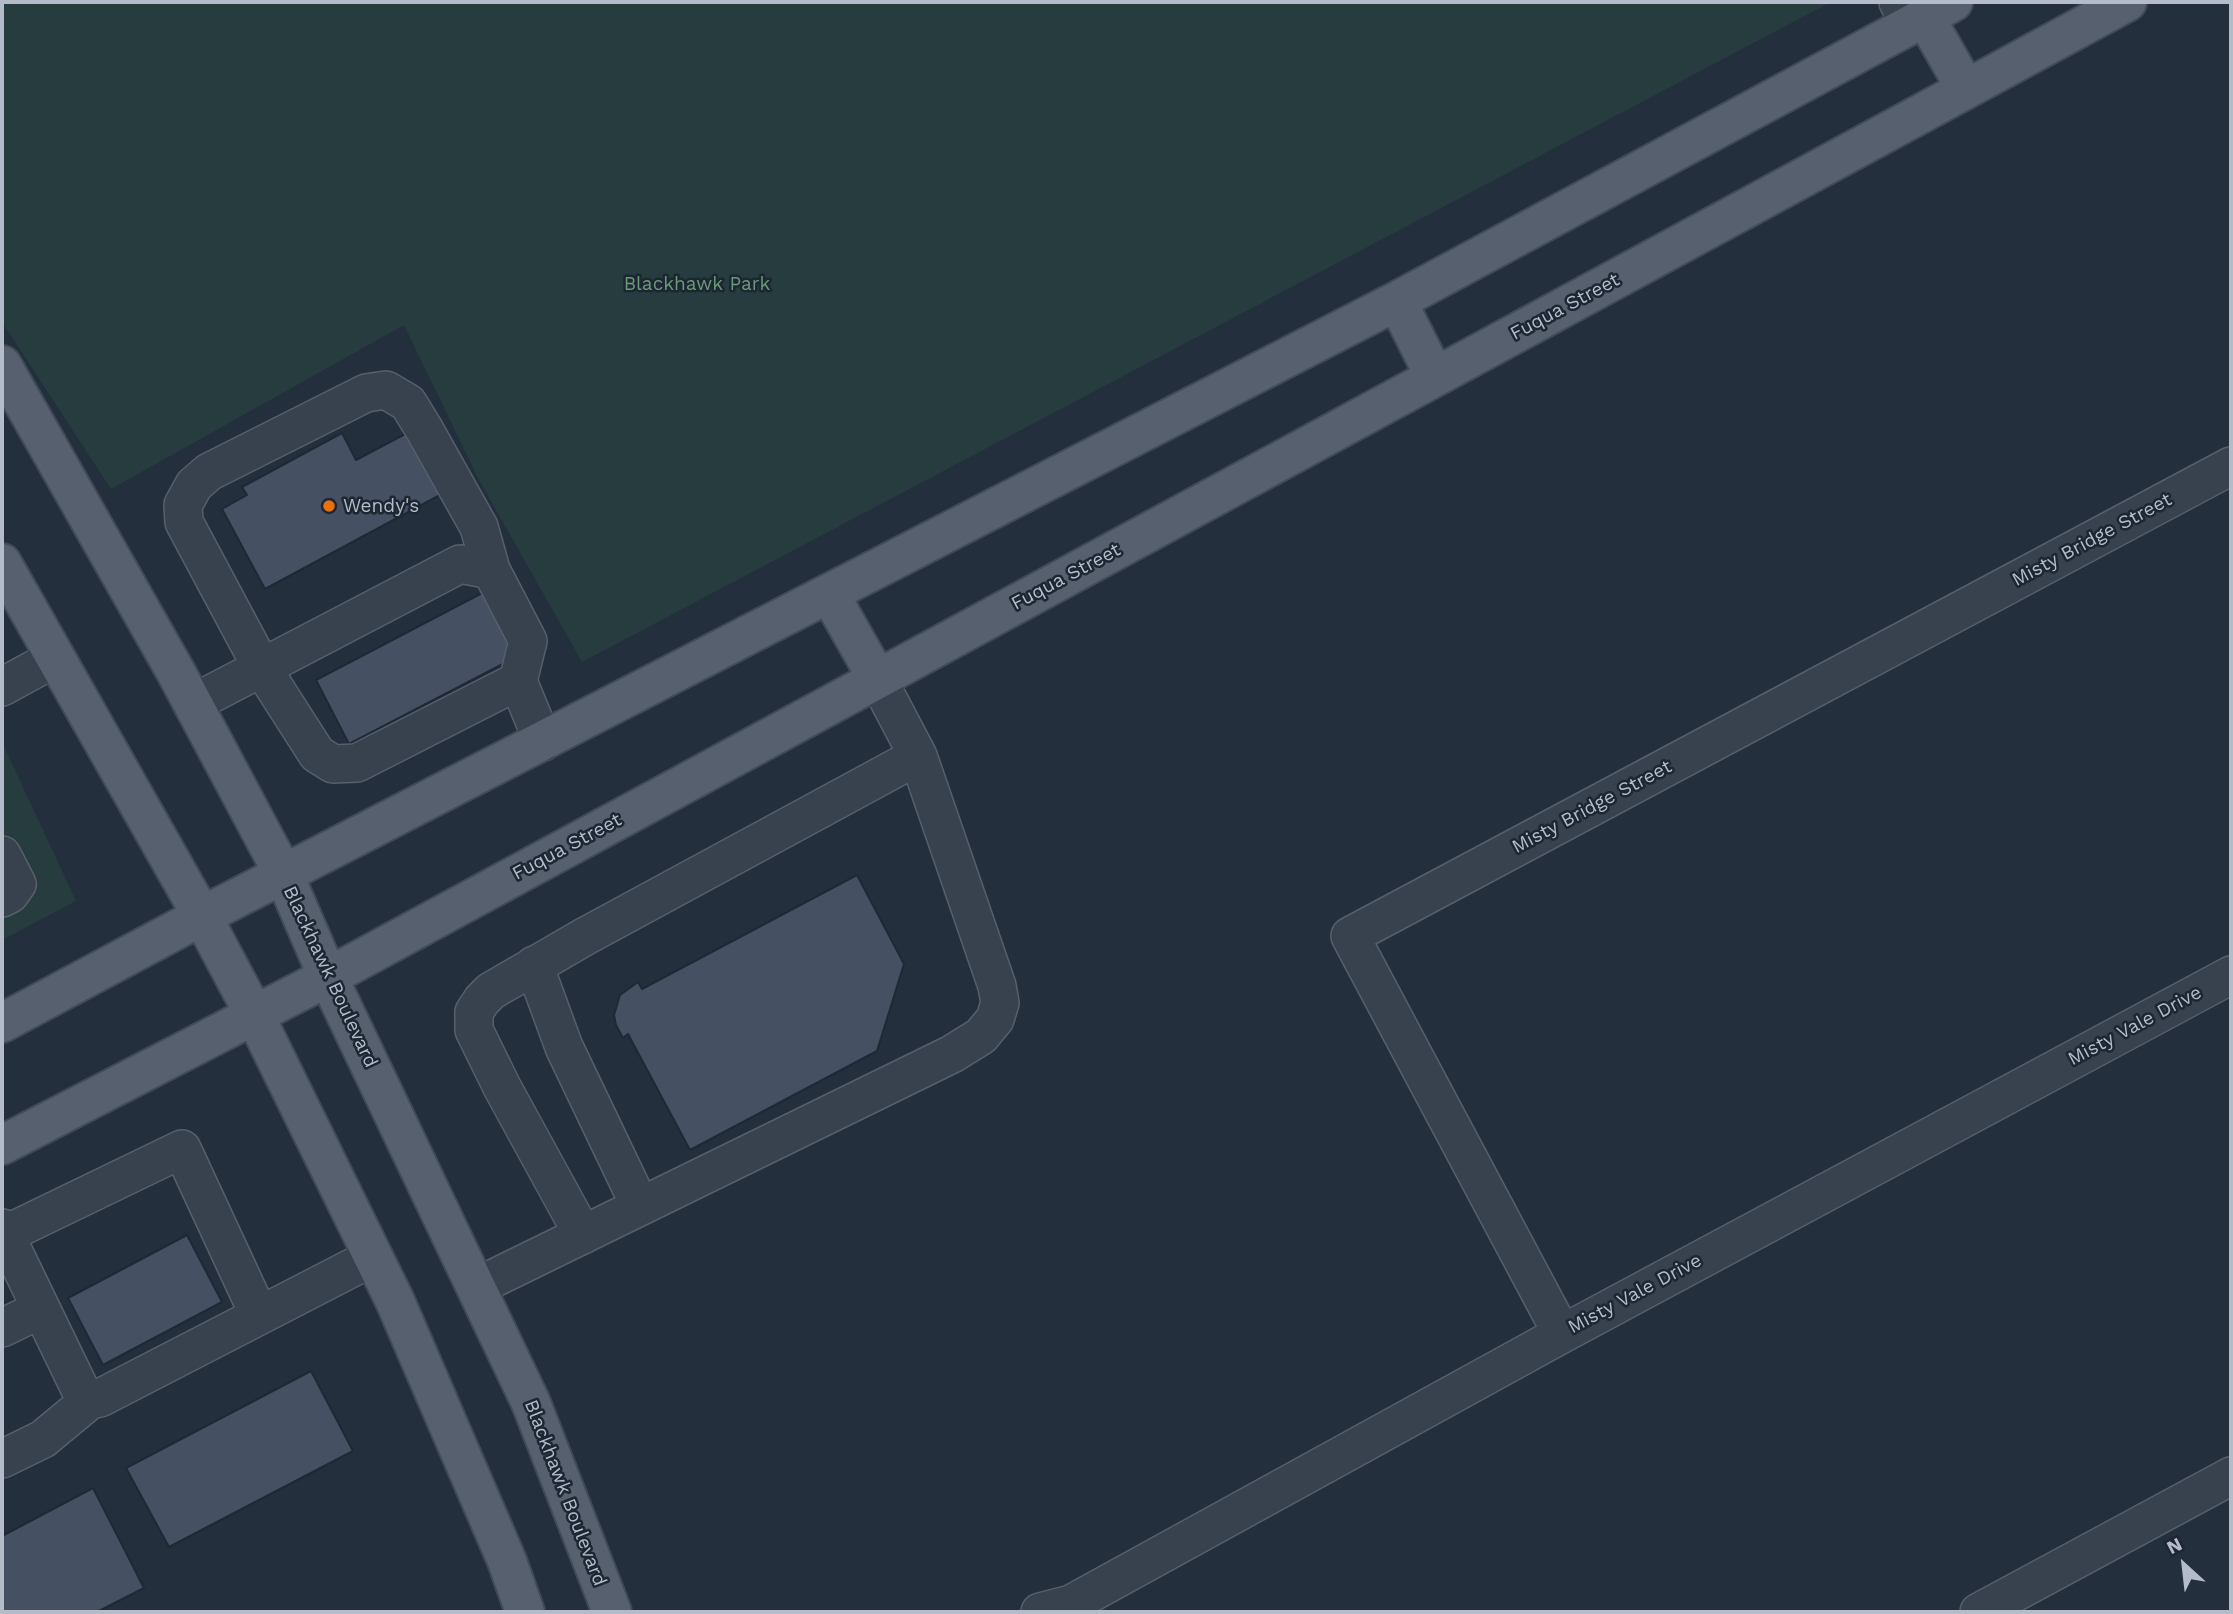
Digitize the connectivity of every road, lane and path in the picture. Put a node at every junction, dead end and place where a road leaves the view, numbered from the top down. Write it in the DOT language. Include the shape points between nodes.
graph roads {
  1 [pos="2127,2"];
  2 [pos="1921,11"];
  3 [pos="1966,89"];
  4 [pos="1397,301"];
  5 [pos="2,365"];
  6 [pos="1435,377"];
  7 [pos="2231,466"];
  8 [pos="2,563"];
  9 [pos="491,570"];
  10 [pos="830,595"];
  11 [pos="55,657"];
  12 [pos="262,668"];
  13 [pos="877,678"];
  14 [pos="518,681"];
  15 [pos="2,687"];
  16 [pos="192,704"];
  17 [pos="543,742"];
  18 [pos="918,756"];
  19 [pos="2,855"];
  20 [pos="284,875"];
  21 [pos="2,898"];
  22 [pos="202,916"];
  23 [pos="534,965"];
  24 [pos="2231,975"];
  25 [pos="328,976"];
  26 [pos="254,1014"];
  27 [pos="2,1023"];
  28 [pos="2,1145"];
  29 [pos="640,1206"];
  30 [pos="3,1233"];
  31 [pos="583,1235"];
  32 [pos="373,1257"];
  33 [pos="476,1287"];
  34 [pos="41,1309"];
  35 [pos="259,1315"];
  36 [pos="2,1328"];
  37 [pos="1562,1334"];
  38 [pos="90,1400"];
  39 [pos="2,1459"];
  40 [pos="2231,1476"];
  41 [pos="525,1612"];
  42 [pos="612,1612"];
  43 [pos="1040,1612"];
  44 [pos="1979,1612"];
  1 -- 3 [label="main road, Fuqua Street"];
  2 -- 3 [label="main road"];
  2 -- 4 [label="main road"];
  3 -- 6 [label="main road, Fuqua Street"];
  4 -- 6 [label="main road"];
  4 -- 10 [label="main road"];
  5 -- 16 [label="main road, Blackhawk Boulevard"];
  6 -- 13 [label="main road, Fuqua Street"];
  7 -- 37 [label="street, Misty Bridge Street" via="1350,936"];
  8 -- 11 [label="main road"];
  9 -- 12 [label="street" via="460,564"];
  9 -- 12 [label="street" via="479,527 408,403 386,390 366,393 209,472 194,485 183,505 184,522"];
  9 -- 14 [label="street" via="528,641"];
  10 -- 13 [label="main road"];
  10 -- 17 [label="main road"];
  11 -- 15 [label="street"];
  11 -- 22 [label="main road"];
  12 -- 14 [label="street" via="317,754 333,764 357,763"];
  12 -- 16 [label="street"];
  13 -- 18 [label="street"];
  13 -- 25 [label="main road, Fuqua Street"];
  14 -- 17 [label="street"];
  16 -- 20 [label="main road, Blackhawk Boulevard"];
  17 -- 20 [label="main road"];
  18 -- 23 [label="street"];
  18 -- 29 [label="street" via="997,986 1000,1003 995,1019 981,1036 952,1054"];
  19 -- 21 [label="street" via="17,884"];
  20 -- 22 [label="main road"];
  20 -- 25 [label="main road, Blackhawk Boulevard"];
  22 -- 26 [label="main road"];
  22 -- 27 [label="main road"];
  23 -- 29 [label="street" via="564,1047"];
  23 -- 31 [label="street" via="482,1000 474,1012 474,1030"];
  24 -- 37 [label="street, Misty Vale Drive"];
  25 -- 26 [label="main road, Fuqua Street"];
  25 -- 33 [label="main road, Blackhawk Boulevard"];
  26 -- 28 [label="main road, Fuqua Street"];
  26 -- 32 [label="main road"];
  29 -- 31 [label="street"];
  30 -- 34 [label="street"];
  30 -- 35 [label="street" via="182,1149"];
  31 -- 33 [label="street"];
  32 -- 35 [label="street"];
  32 -- 41 [label="main road" via="507,1561"];
  33 -- 42 [label="main road, Blackhawk Boulevard" via="531,1403"];
  34 -- 36 [label="street"];
  34 -- 38 [label="street" via="80,1389"];
  35 -- 38 [label="street"];
  37 -- 43 [label="street, Misty Vale Drive" via="1071,1604"];
  38 -- 39 [label="street" via="43,1438"];
  40 -- 44 [label="street"];
}
